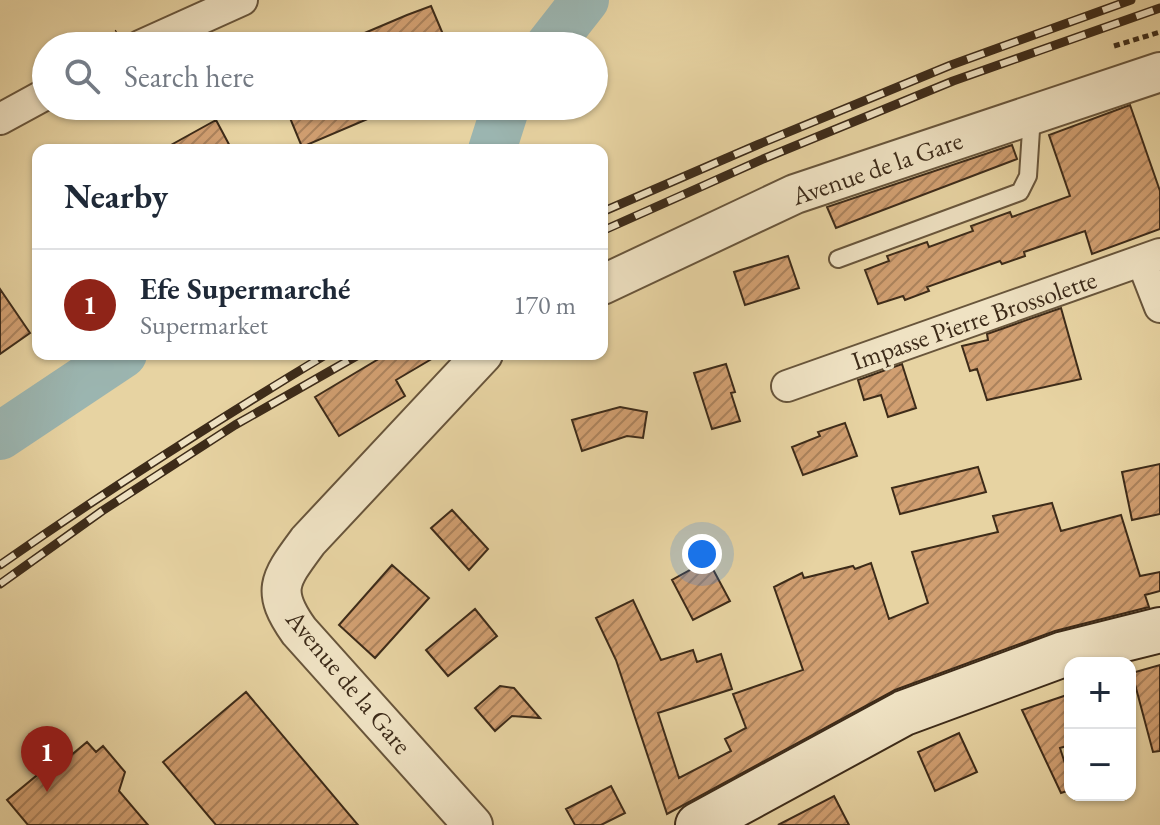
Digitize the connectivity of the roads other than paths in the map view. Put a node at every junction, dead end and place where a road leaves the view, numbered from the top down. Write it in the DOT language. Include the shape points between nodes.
graph roads {
  1 [pos="242,0"];
  2 [pos="171,32"];
  3 [pos="1160,72"];
  4 [pos="32,102"];
  5 [pos="1032,115"];
  6 [pos="0,119"];
  7 [pos="1151,258"];
  8 [pos="838,259"];
  9 [pos="608,282"];
  10 [pos="1160,307"];
  11 [pos="477,360"];
  12 [pos="787,386"];
  13 [pos="1160,630"];
  14 [pos="473,825"];
  15 [pos="698,825"];
  1 -- 2 [label="street"];
  3 -- 5 [label="street, Avenue de la Gare"];
  4 -- 6 [label="street"];
  5 -- 8 [label="lane" via="1028,176 1020,192"];
  5 -- 9 [label="street, Avenue de la Gare" via="795,194"];
  7 -- 10 [label="street"];
  7 -- 12 [label="street, Impasse Pierre Brossolette"];
  11 -- 14 [label="street, Avenue de la Gare" via="308,541 285,571 281,592 285,611 299,631"];
  13 -- 15 [label="main road" via="1064,654 904,713"];
}
